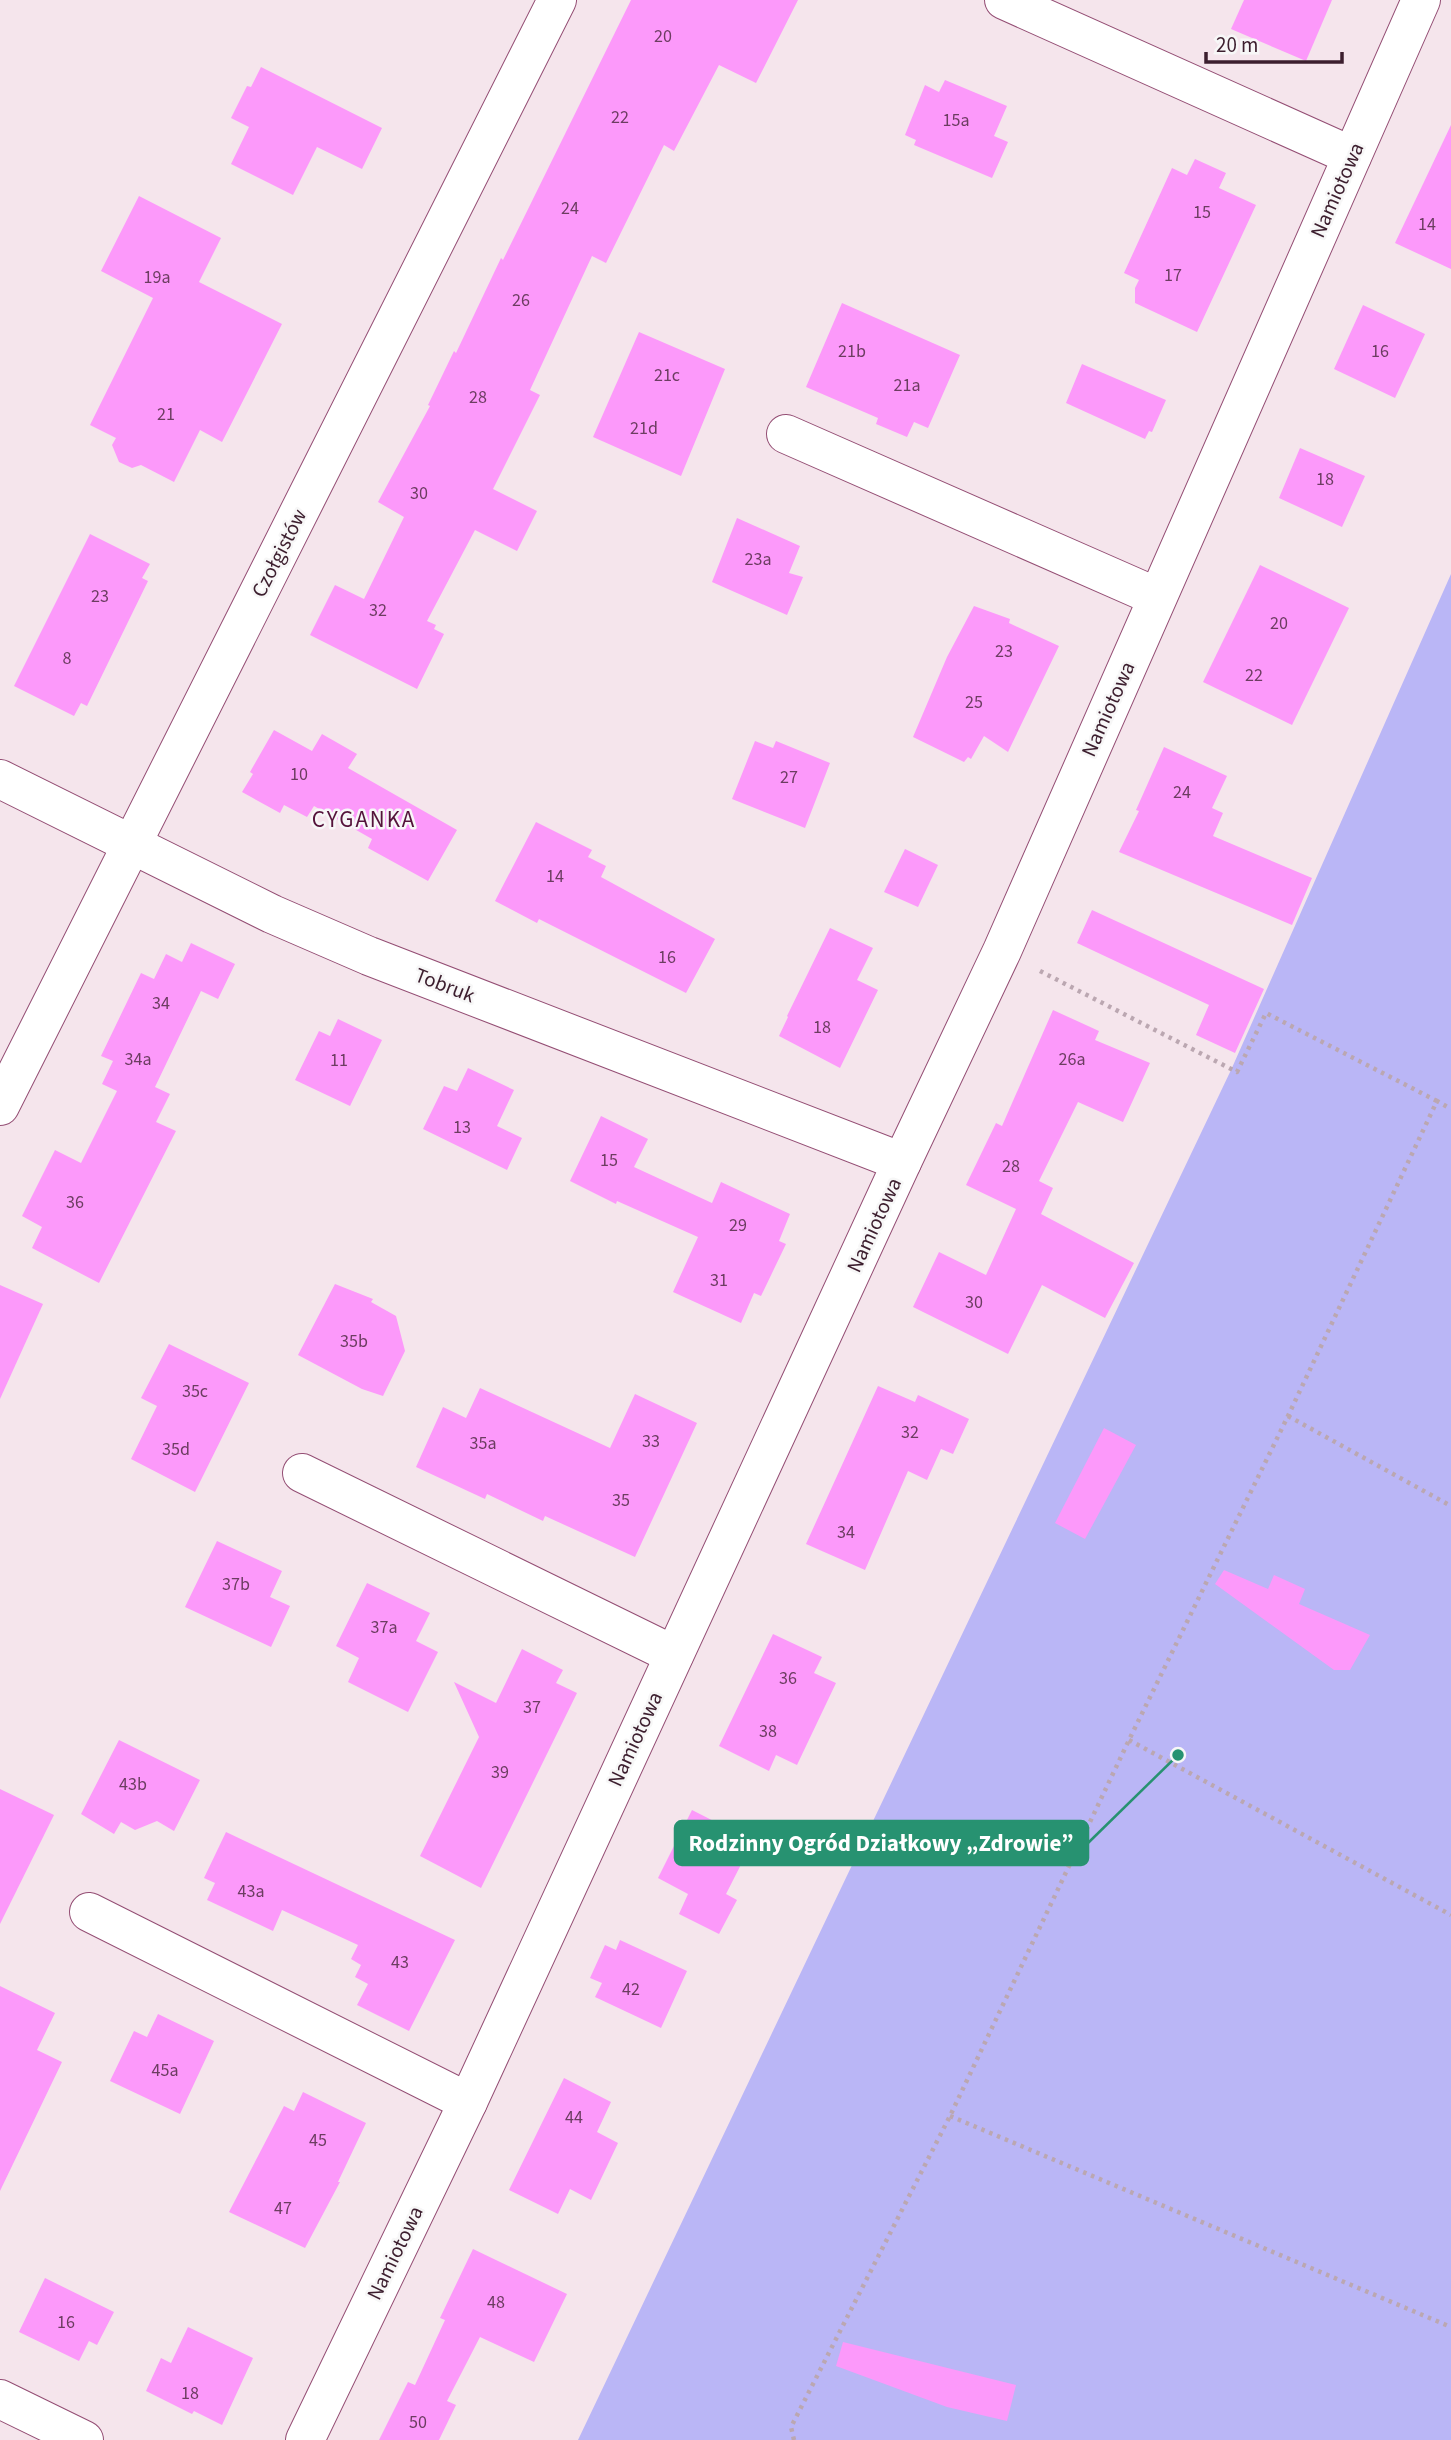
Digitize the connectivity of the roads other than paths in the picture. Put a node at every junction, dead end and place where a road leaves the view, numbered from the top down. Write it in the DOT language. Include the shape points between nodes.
graph roads {
  1 [pos="556,0"];
  2 [pos="1004,0"];
  3 [pos="1421,0"];
  4 [pos="1353,156"];
  5 [pos="786,434"];
  6 [pos="1157,597"];
  7 [pos="0,779"];
  8 [pos="131,843"];
  9 [pos="0,1106"];
  10 [pos="902,1162"];
  11 [pos="302,1473"];
  12 [pos="674,1655"];
  13 [pos="89,1912"];
  14 [pos="468,2102"];
  15 [pos="0,2399"];
  16 [pos="84,2440"];
  17 [pos="305,2440"];
  1 -- 8 [label="street, Czołgistów"];
  2 -- 4 [label="street"];
  3 -- 4 [label="street, Namiotowa"];
  4 -- 6 [label="street, Namiotowa"];
  5 -- 6 [label="street"];
  6 -- 10 [label="street, Namiotowa" via="1002,951"];
  7 -- 8 [label="street, Tobruk"];
  8 -- 9 [label="street, Czołgistów"];
  8 -- 10 [label="street, Tobruk" via="272,914 369,956"];
  10 -- 12 [label="street, Namiotowa"];
  11 -- 12 [label="street"];
  12 -- 14 [label="street, Namiotowa"];
  13 -- 14 [label="street"];
  14 -- 17 [label="street, Namiotowa"];
  15 -- 16 [label="street"];
}
